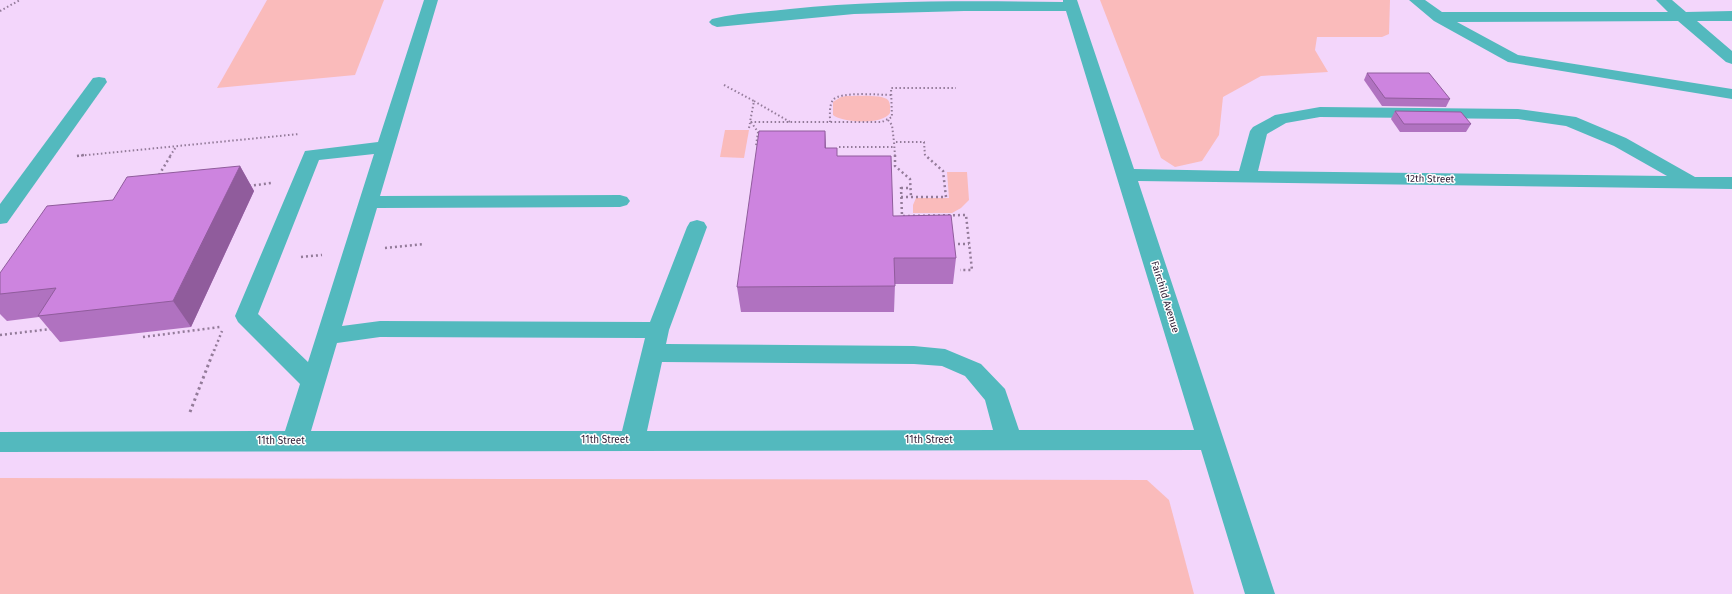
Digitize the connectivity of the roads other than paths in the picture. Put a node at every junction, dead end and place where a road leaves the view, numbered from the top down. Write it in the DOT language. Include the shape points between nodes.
graph roads {
  1 [pos="431,0"];
  2 [pos="1416,0"];
  3 [pos="1663,0"];
  4 [pos="1072,3"];
  5 [pos="1682,16"];
  6 [pos="1732,16"];
  7 [pos="1438,17"];
  8 [pos="717,22"];
  9 [pos="1732,59"];
  10 [pos="99,82"];
  11 [pos="1732,94"];
  12 [pos="386,148"];
  13 [pos="1127,175"];
  14 [pos="1247,177"];
  15 [pos="1691,182"];
  16 [pos="1732,183"];
  17 [pos="620,201"];
  18 [pos="369,202"];
  19 [pos="0,218"];
  20 [pos="697,226"];
  21 [pos="658,330"];
  22 [pos="328,336"];
  23 [pos="653,353"];
  24 [pos="313,382"];
  25 [pos="632,440"];
  26 [pos="1009,440"];
  27 [pos="1210,440"];
  28 [pos="295,441"];
  29 [pos="0,442"];
  30 [pos="1260,594"];
  1 -- 12 [label="street"];
  2 -- 7 [label="street"];
  3 -- 5 [label="street"];
  4 -- 8 [label="street" via="853,9"];
  4 -- 13 [label="street, Fairchild Avenue"];
  5 -- 6 [label="street"];
  5 -- 7 [label="street"];
  5 -- 9 [label="street"];
  7 -- 11 [label="street" via="1514,59"];
  10 -- 19 [label="street"];
  12 -- 18 [label="street"];
  12 -- 24 [label="street" via="312,155 246,316"];
  13 -- 14 [label="street, 12th Street"];
  13 -- 27 [label="street, Fairchild Avenue"];
  14 -- 15 [label="street, 12th Street"];
  14 -- 15 [label="street" via="1259,131 1281,119 1320,112 1518,114 1570,121 1620,142"];
  15 -- 16 [label="street, 12th Street"];
  17 -- 18 [label="street"];
  18 -- 22 [label="street"];
  20 -- 21 [label="street"];
  21 -- 22 [label="street" via="380,329"];
  21 -- 23 [label="street"];
  22 -- 24 [label="street"];
  23 -- 25 [label="street"];
  23 -- 26 [label="street" via="914,355 945,358 973,370 996,396"];
  24 -- 28 [label="street"];
  25 -- 26 [label="street, 11th Street"];
  25 -- 28 [label="street, 11th Street"];
  26 -- 27 [label="street, 11th Street"];
  27 -- 30 [label="street, Fairchild Avenue"];
  28 -- 29 [label="street, 11th Street"];
}
